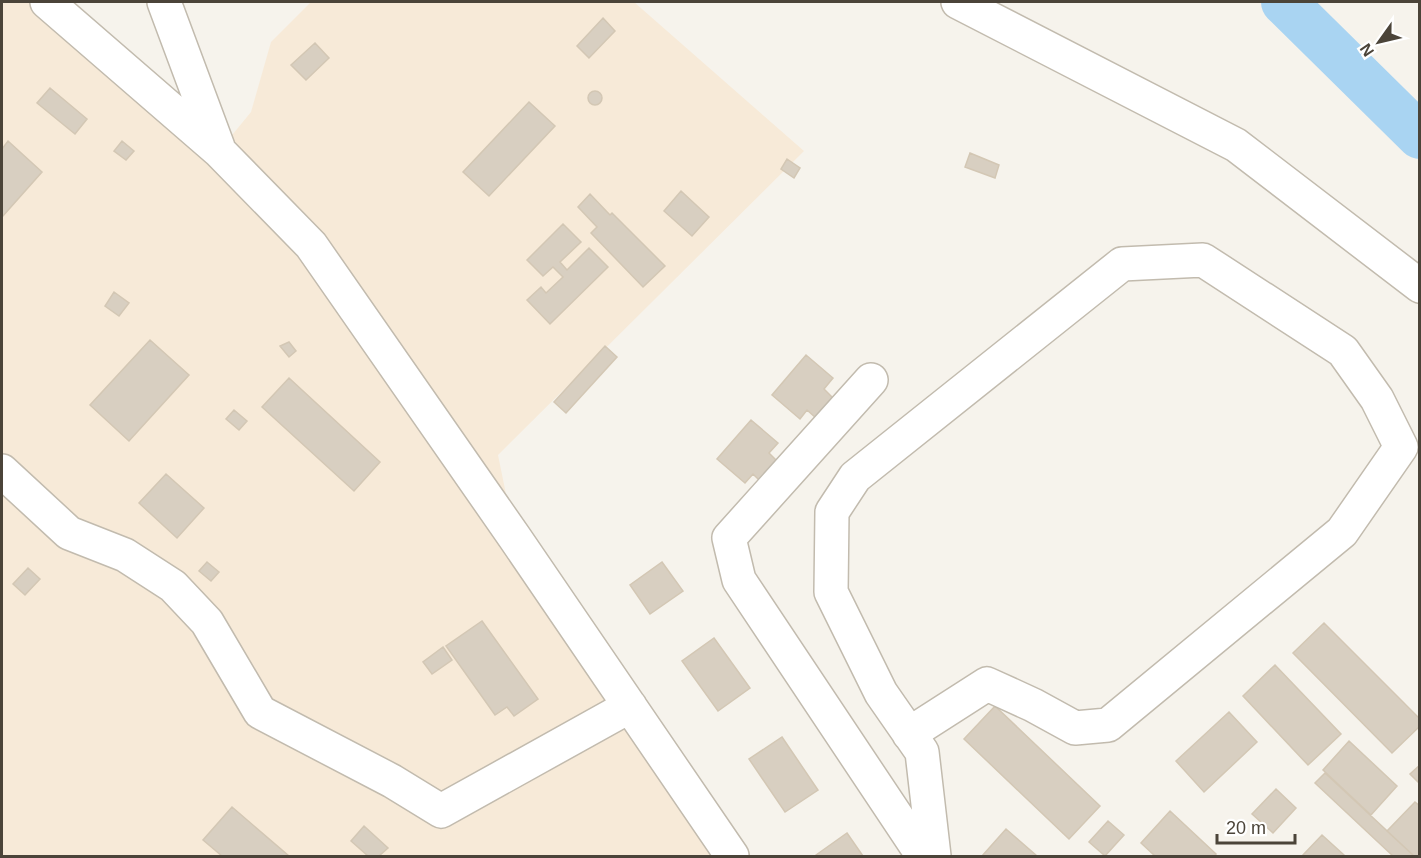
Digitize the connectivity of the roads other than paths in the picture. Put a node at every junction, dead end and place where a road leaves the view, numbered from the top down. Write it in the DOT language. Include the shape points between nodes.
graph roads {
  1 [pos="47,2"];
  2 [pos="164,2"];
  3 [pos="958,2"];
  4 [pos="219,151"];
  5 [pos="1419,286"];
  6 [pos="871,380"];
  7 [pos="2,471"];
  8 [pos="630,706"];
  9 [pos="909,734"];
  10 [pos="732,856"];
  11 [pos="923,856"];
  12 [pos="934,856"];
  1 -- 4 [label="street"];
  2 -- 4 [label="street"];
  3 -- 5 [label="street" via="1236,145"];
  4 -- 8 [label="street" via="311,245"];
  6 -- 11 [label="street" via="729,538 739,580"];
  7 -- 8 [label="street" via="69,533 124,555 173,586 207,622 260,712 441,811"];
  8 -- 10 [label="street"];
  9 -- 9 [label="street" via="880,693 831,592 832,512 855,477 1122,264 1203,260 1343,351 1377,399 1401,447 1342,532 1108,725 1075,728 987,684"];
  9 -- 12 [label="street" via="922,752"];
}
